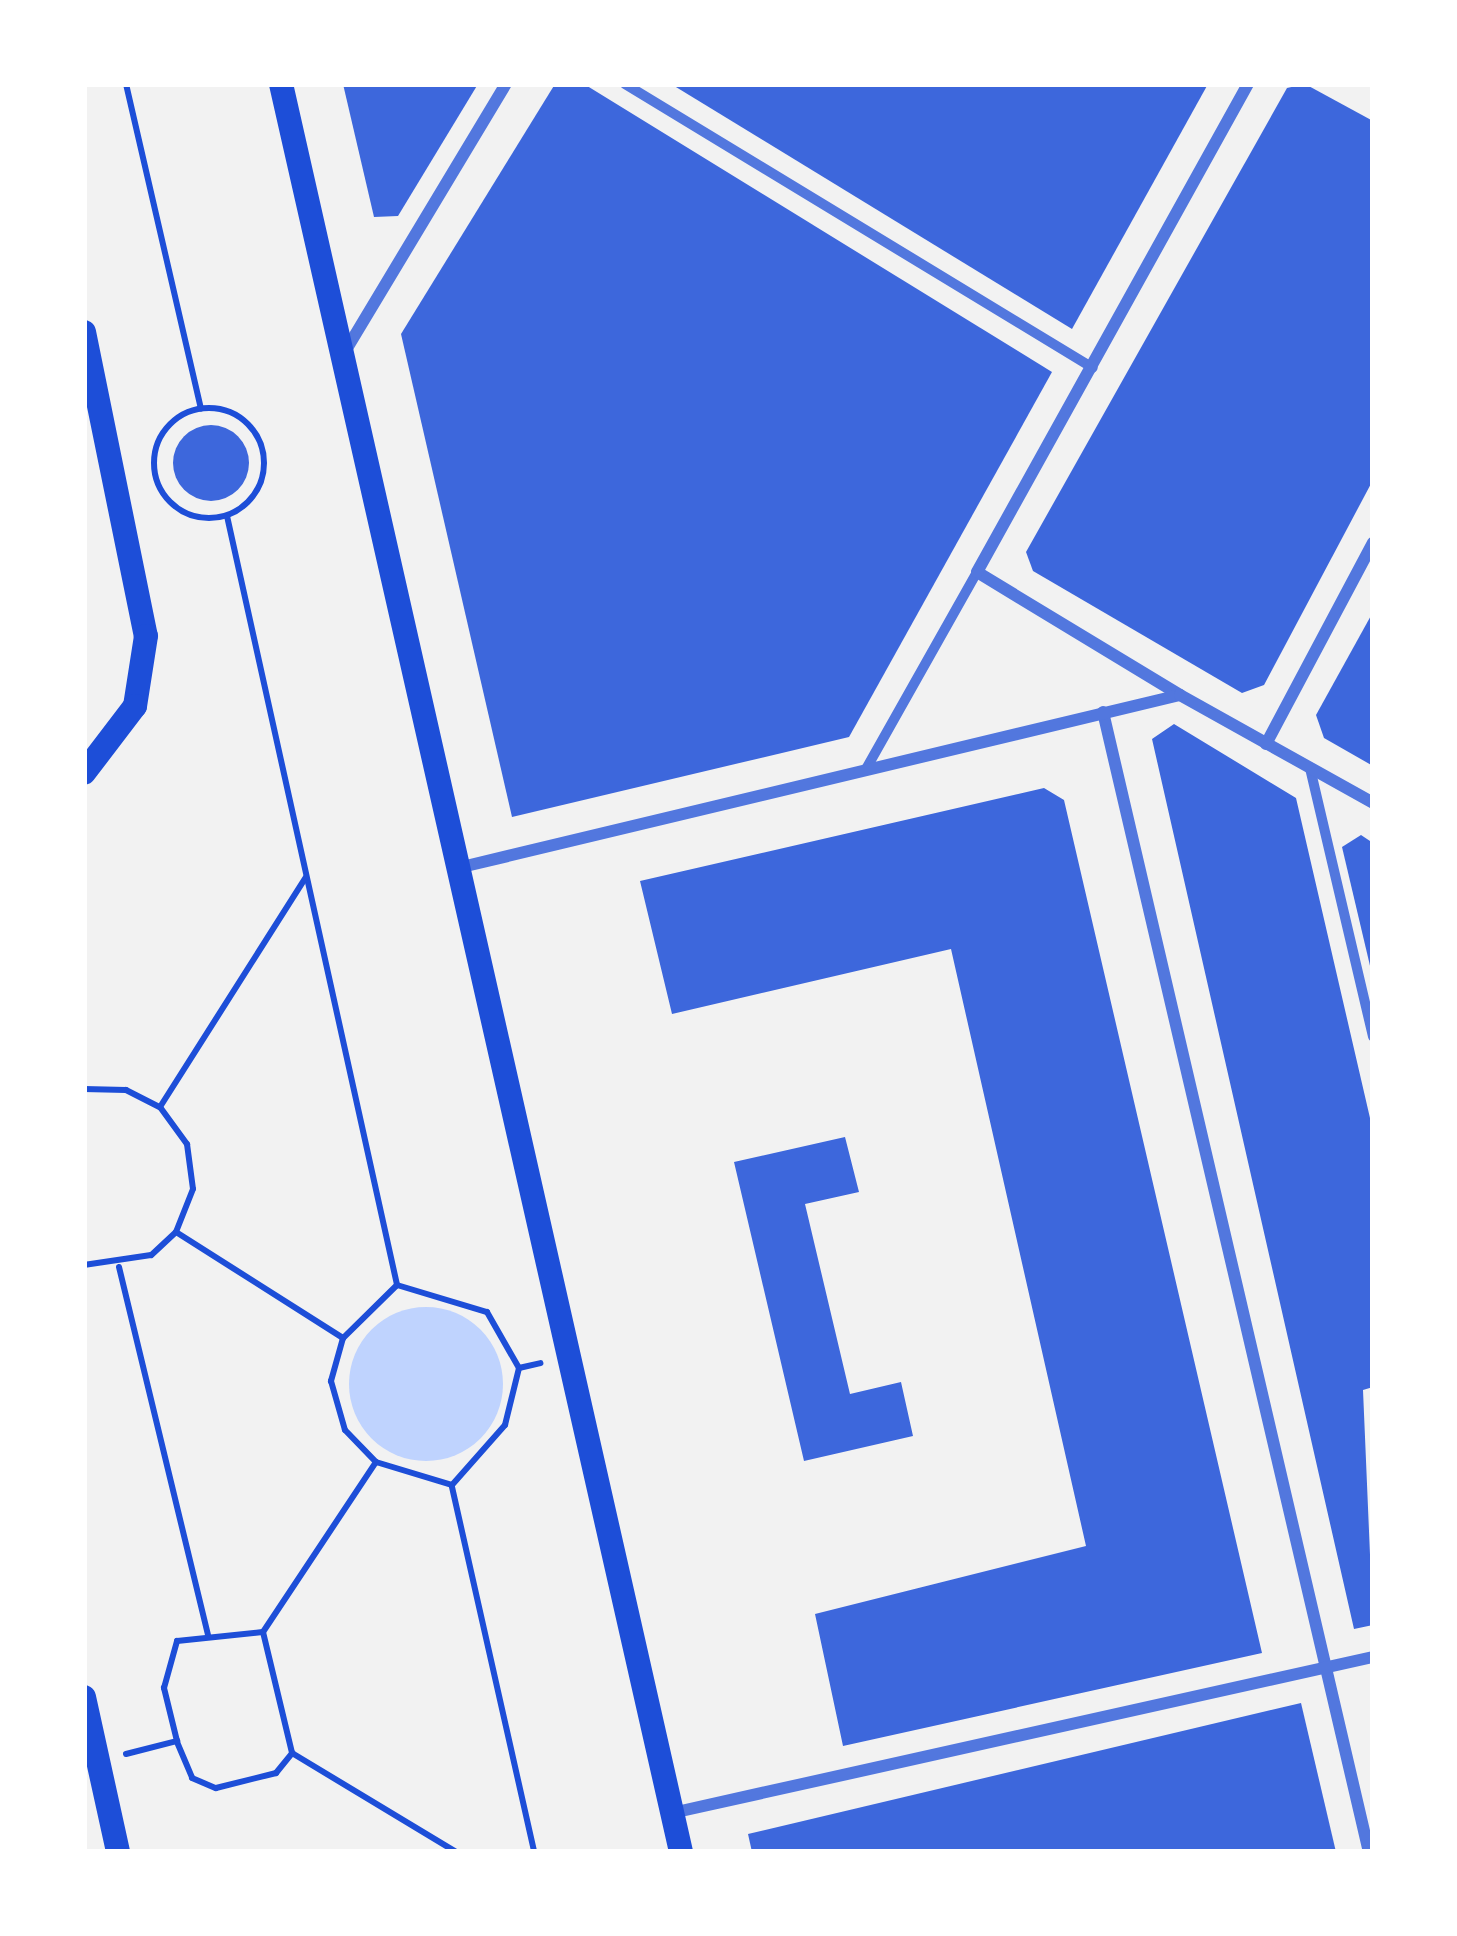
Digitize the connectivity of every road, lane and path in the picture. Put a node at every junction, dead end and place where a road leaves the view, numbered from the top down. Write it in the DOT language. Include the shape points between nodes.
graph roads {
  1 [pos="126,84"];
  2 [pos="281,84"];
  3 [pos="506,84"];
  4 [pos="625,84"];
  5 [pos="1248,84"];
  6 [pos="84,332"];
  7 [pos="345,351"];
  8 [pos="1093,368"];
  9 [pos="89,378"];
  10 [pos="201,408"];
  11 [pos="227,516"];
  12 [pos="1373,543"];
  13 [pos="976,572"];
  14 [pos="1180,695"];
  15 [pos="1103,712"];
  16 [pos="1266,744"];
  17 [pos="1310,768"];
  18 [pos="866,769"];
  19 [pos="84,772"];
  20 [pos="1373,803"];
  21 [pos="466,866"];
  22 [pos="306,876"];
  23 [pos="1373,1037"];
  24 [pos="84,1089"];
  25 [pos="160,1107"];
  26 [pos="176,1232"];
  27 [pos="84,1265"];
  28 [pos="119,1267"];
  29 [pos="397,1285"];
  30 [pos="343,1338"];
  31 [pos="550,1361"];
  32 [pos="519,1368"];
  33 [pos="376,1462"];
  34 [pos="452,1485"];
  35 [pos="263,1632"];
  36 [pos="208,1634"];
  37 [pos="1373,1657"];
  38 [pos="1327,1669"];
  39 [pos="84,1697"];
  40 [pos="177,1742"];
  41 [pos="292,1753"];
  42 [pos="126,1754"];
  43 [pos="672,1813"];
  44 [pos="118,1852"];
  45 [pos="455,1852"];
  46 [pos="534,1852"];
  47 [pos="681,1852"];
  48 [pos="1369,1852"];
  1 -- 10 [label="path"];
  2 -- 7 [label="main road"];
  3 -- 7 [label="street"];
  4 -- 8 [label="street"];
  5 -- 8 [label="street"];
  6 -- 9 [label="main road"];
  7 -- 21 [label="main road"];
  8 -- 13 [label="street"];
  9 -- 19 [label="main road" via="146,637 135,706"];
  10 -- 11 [label="path" via="244,421 264,462 247,503"];
  10 -- 11 [label="path" via="155,446 154,477 169,503 196,518"];
  11 -- 22 [label="path"];
  12 -- 16 [label="street"];
  13 -- 14 [label="street"];
  13 -- 18 [label="street"];
  14 -- 15 [label="street"];
  14 -- 16 [label="street"];
  15 -- 18 [label="street"];
  15 -- 38 [label="street"];
  16 -- 17 [label="street"];
  17 -- 20 [label="street"];
  17 -- 23 [label="street"];
  18 -- 21 [label="street"];
  21 -- 43 [label="main road"];
  22 -- 25 [label="path"];
  22 -- 29 [label="path"];
  24 -- 25 [label="path" via="127,1090"];
  25 -- 26 [label="path" via="187,1144 193,1189"];
  26 -- 28 [label="path"];
  26 -- 30 [label="path"];
  27 -- 28 [label="path"];
  28 -- 36 [label="path"];
  29 -- 30 [label="path"];
  29 -- 32 [label="path" via="487,1312"];
  30 -- 33 [label="path" via="331,1381 345,1430"];
  31 -- 32 [label="path"];
  32 -- 34 [label="path" via="505,1425"];
  33 -- 34 [label="path"];
  33 -- 35 [label="path"];
  34 -- 46 [label="path"];
  35 -- 36 [label="path"];
  35 -- 41 [label="path"];
  36 -- 40 [label="path" via="177,1641 164,1688"];
  37 -- 38 [label="street"];
  38 -- 43 [label="street"];
  38 -- 48 [label="street"];
  39 -- 44 [label="main road"];
  40 -- 41 [label="path" via="193,1778 216,1788 276,1773"];
  40 -- 42 [label="path"];
  41 -- 45 [label="path"];
  43 -- 47 [label="main road"];
}
